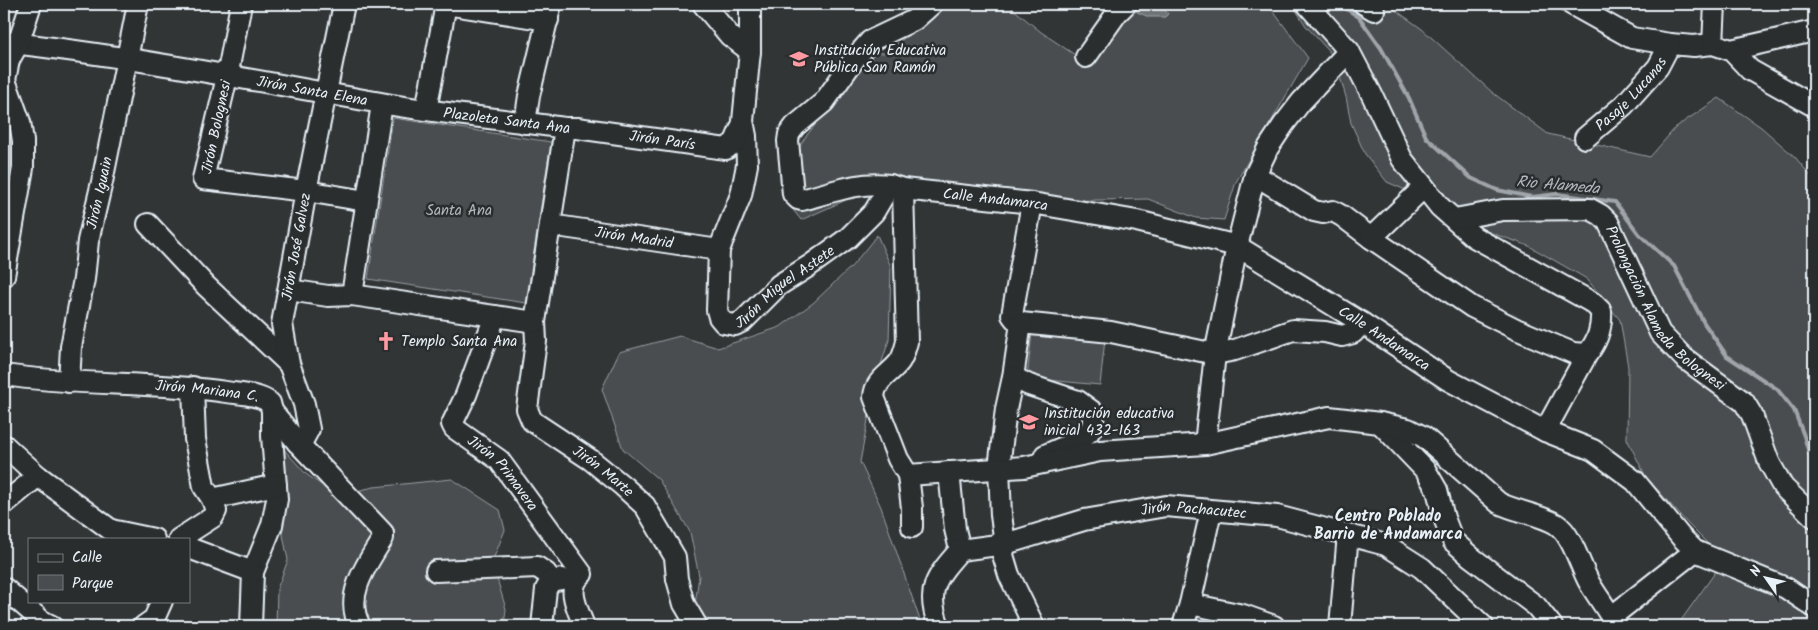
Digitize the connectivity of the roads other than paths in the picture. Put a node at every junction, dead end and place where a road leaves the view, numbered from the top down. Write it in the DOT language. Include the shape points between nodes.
graph roads {
  1 [pos="32,4"];
  2 [pos="138,4"];
  3 [pos="241,4"];
  4 [pos="344,4"];
  5 [pos="446,4"];
  6 [pos="703,4"];
  7 [pos="750,4"];
  8 [pos="932,4"];
  9 [pos="1126,4"];
  10 [pos="1307,4"];
  11 [pos="1571,4"];
  12 [pos="1715,4"];
  13 [pos="549,12"];
  14 [pos="1814,31"];
  15 [pos="11,43"];
  16 [pos="1670,44"];
  17 [pos="1722,47"];
  18 [pos="750,51"];
  19 [pos="1349,51"];
  20 [pos="1086,56"];
  21 [pos="126,58"];
  22 [pos="227,76"];
  23 [pos="326,92"];
  24 [pos="382,104"];
  25 [pos="1814,106"];
  26 [pos="426,110"];
  27 [pos="743,121"];
  28 [pos="525,123"];
  29 [pos="565,128"];
  30 [pos="1585,138"];
  31 [pos="1255,175"];
  32 [pos="896,187"];
  33 [pos="1424,187"];
  34 [pos="306,191"];
  35 [pos="366,200"];
  36 [pos="1032,203"];
  37 [pos="1455,220"];
  38 [pos="148,224"];
  39 [pos="550,225"];
  40 [pos="1371,238"];
  41 [pos="1237,246"];
  42 [pos="719,250"];
  43 [pos="6,254"];
  44 [pos="4,276"];
  45 [pos="289,290"];
  46 [pos="352,295"];
  47 [pos="495,316"];
  48 [pos="535,322"];
  49 [pos="1021,323"];
  50 [pos="1362,323"];
  51 [pos="1215,354"];
  52 [pos="1587,354"];
  53 [pos="289,364"];
  54 [pos="4,376"];
  55 [pos="1013,377"];
  56 [pos="68,382"];
  57 [pos="193,387"];
  58 [pos="272,411"];
  59 [pos="1380,423"];
  60 [pos="1545,430"];
  61 [pos="297,442"];
  62 [pos="1205,444"];
  63 [pos="4,445"];
  64 [pos="999,468"];
  65 [pos="949,472"];
  66 [pos="908,475"];
  67 [pos="38,476"];
  68 [pos="276,485"];
  69 [pos="212,498"];
  70 [pos="4,504"];
  71 [pos="1211,510"];
  72 [pos="1814,517"];
  73 [pos="912,527"];
  74 [pos="1348,534"];
  75 [pos="149,538"];
  76 [pos="181,538"];
  77 [pos="1005,544"];
  78 [pos="190,548"];
  79 [pos="960,550"];
  80 [pos="1694,550"];
  81 [pos="436,571"];
  82 [pos="253,572"];
  83 [pos="582,574"];
  84 [pos="550,582"];
  85 [pos="4,588"];
  86 [pos="1190,604"];
  87 [pos="1814,607"];
  88 [pos="1614,622"];
  89 [pos="52,626"];
  90 [pos="251,626"];
  91 [pos="360,626"];
  92 [pos="542,626"];
  93 [pos="584,626"];
  94 [pos="697,626"];
  95 [pos="940,626"];
  96 [pos="1034,626"];
  97 [pos="1183,626"];
  98 [pos="1274,626"];
  99 [pos="1340,626"];
  100 [pos="1483,626"];
  101 [pos="1552,626"];
  1 -- 15 [label="street"];
  2 -- 21 [label="street, Jirón Iguain"];
  3 -- 22 [label="street, Jirón Bolognesi"];
  4 -- 23 [label="street, Jirón José Galvez"];
  5 -- 13 [label="street"];
  5 -- 26 [label="street"];
  6 -- 18 [label="street" via="730,36"];
  7 -- 18 [label="street, Jirón Miguel Astete"];
  8 -- 32 [label="street, Calle Andamarca" via="914,20 870,41 824,102 795,126 788,141 793,194 798,199 856,185 875,183"];
  9 -- 20 [label="street"];
  10 -- 19 [label="street"];
  11 -- 16 [label="street" via="1632,38"];
  12 -- 17 [label="street"];
  13 -- 28 [label="street"];
  14 -- 17 [label="street"];
  15 -- 21 [label="street, Jirón Santa Elena"];
  15 -- 43 [label="street" via="5,80 24,141 23,168"];
  16 -- 17 [label="street"];
  16 -- 30 [label="street, Pasaje Lucanas" via="1658,67 1624,105"];
  17 -- 25 [label="street" via="1750,70"];
  18 -- 27 [label="street, Jirón Miguel Astete"];
  19 -- 31 [label="street" via="1284,124"];
  19 -- 33 [label="street" via="1402,159"];
  21 -- 22 [label="street, Jirón Santa Elena"];
  21 -- 56 [label="street, Jirón Iguain" via="88,241"];
  22 -- 23 [label="street, Jirón Santa Elena"];
  22 -- 34 [label="street, Jirón Bolognesi" via="203,179"];
  23 -- 24 [label="street, Jirón Santa Elena"];
  23 -- 34 [label="street, Jirón José Galvez"];
  24 -- 26 [label="street, Plazoleta Santa Ana"];
  24 -- 35 [label="street"];
  26 -- 28 [label="street, Plazoleta Santa Ana"];
  27 -- 29 [label="street, Jirón París" via="736,142 726,149"];
  27 -- 42 [label="street, Jirón Miguel Astete" via="746,165 741,195"];
  28 -- 29 [label="street, Plazoleta Santa Ana"];
  29 -- 39 [label="street, Plazoleta Santa Ana"];
  31 -- 40 [label="street" via="1314,211 1333,211"];
  31 -- 41 [label="street"];
  32 -- 36 [label="street, Calle Andamarca"];
  32 -- 42 [label="street, Jirón Miguel Astete" via="848,238 779,285 735,325 724,323 717,310"];
  32 -- 66 [label="street" via="907,342 900,362 878,382 874,397 898,459"];
  33 -- 37 [label="street"];
  33 -- 40 [label="street"];
  34 -- 35 [label="street, Jirón Bolognesi"];
  34 -- 45 [label="street, Jirón José Galvez"];
  35 -- 46 [label="street"];
  36 -- 41 [label="street, Calle Andamarca" via="1136,221"];
  36 -- 49 [label="street" via="1012,315"];
  37 -- 52 [label="street" via="1474,237 1593,303 1601,311 1599,334"];
  37 -- 72 [label="street, Prolongación Alameda Bolognesi" via="1503,210 1590,209 1600,215 1608,222 1660,333 1684,358 1744,402 1783,488"];
  38 -- 53 [label="street" via="206,286"];
  39 -- 42 [label="street, Jirón Madrid"];
  39 -- 48 [label="street, Plazoleta Santa Ana"];
  40 -- 52 [label="street" via="1472,307 1573,353"];
  41 -- 50 [label="street, Calle Andamarca"];
  41 -- 51 [label="street"];
  43 -- 44 [label="street"];
  45 -- 46 [label="street" via="328,296"];
  45 -- 53 [label="street, Jirón José Galvez" via="282,324"];
  46 -- 47 [label="street"];
  47 -- 48 [label="street"];
  47 -- 83 [label="street, Jirón Primavera" via="452,424 499,460"];
  48 -- 94 [label="street, Jirón Marte" via="528,415 532,421 591,460 644,506 674,557 684,604"];
  49 -- 51 [label="street" via="1111,332"];
  49 -- 55 [label="street"];
  50 -- 51 [label="street" via="1353,333 1342,336 1293,330"];
  50 -- 60 [label="street, Calle Andamarca" via="1448,380"];
  51 -- 62 [label="street"];
  52 -- 60 [label="street"];
  53 -- 61 [label="street, Jirón José Galvez" via="309,428 307,436"];
  54 -- 56 [label="street, Jirón Mariana C."];
  55 -- 64 [label="street"];
  55 -- 64 [label="street" via="1078,401 1093,412 1094,420 1088,433 1056,451"];
  56 -- 57 [label="street, Jirón Mariana C."];
  57 -- 58 [label="street, Jirón Mariana C." via="259,397 270,402"];
  57 -- 69 [label="street" via="195,439 204,487"];
  58 -- 61 [label="street"];
  58 -- 68 [label="street, Jirón Mariana C."];
  59 -- 62 [label="street" via="1329,417"];
  59 -- 88 [label="street" via="1408,429 1424,437 1499,503 1559,526 1569,538 1589,582"];
  59 -- 101 [label="street" via="1426,472 1437,490 1453,541 1536,606"];
  60 -- 80 [label="street, Calle Andamarca" via="1593,450 1634,481"];
  61 -- 91 [label="street" via="383,533 358,580 356,618"];
  62 -- 64 [label="street" via="1100,451 1024,467"];
  63 -- 67 [label="street"];
  64 -- 65 [label="street"];
  64 -- 77 [label="street"];
  65 -- 66 [label="street"];
  65 -- 79 [label="street"];
  66 -- 73 [label="street"];
  67 -- 70 [label="street"];
  67 -- 75 [label="street" via="111,530"];
  68 -- 69 [label="street"];
  68 -- 82 [label="street, Jirón Mariana C." via="272,525"];
  69 -- 76 [label="street" via="216,511 213,517"];
  71 -- 74 [label="street, Jirón Pachacutec" via="1277,516"];
  71 -- 77 [label="street, Jirón Pachacutec" via="1166,506 1124,512 1084,520"];
  71 -- 86 [label="street"];
  74 -- 99 [label="street"];
  74 -- 100 [label="street, Jirón Pachacutec" via="1386,545 1422,568"];
  77 -- 79 [label="street, Jirón Pachacutec"];
  77 -- 96 [label="street" via="1003,555 1009,575"];
  78 -- 82 [label="street"];
  79 -- 95 [label="street" via="940,572 934,587 934,611"];
  80 -- 87 [label="street, Calle Andamarca" via="1786,588"];
  80 -- 88 [label="street"];
  81 -- 84 [label="street" via="537,567 546,572"];
  82 -- 90 [label="street, Jirón Mariana C."];
  83 -- 84 [label="street"];
  83 -- 93 [label="street" via="577,578 573,592"];
  84 -- 92 [label="street" via="546,589"];
  85 -- 89 [label="street"];
  86 -- 97 [label="street"];
  86 -- 98 [label="street" via="1243,615"];
}
